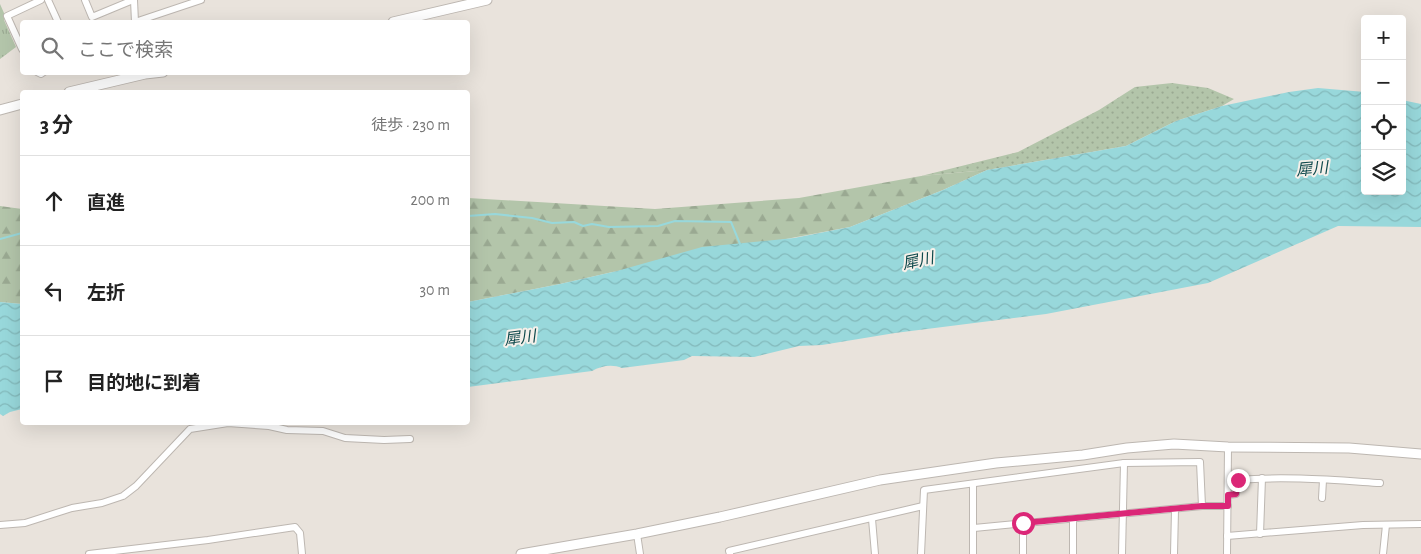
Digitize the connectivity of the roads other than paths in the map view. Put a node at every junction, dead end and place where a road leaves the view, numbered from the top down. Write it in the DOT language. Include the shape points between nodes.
graph roads {
  1 [pos="41,0"];
  2 [pos="48,0"];
  3 [pos="85,0"];
  4 [pos="134,0"];
  5 [pos="201,0"];
  6 [pos="487,0"];
  7 [pos="57,20"];
  8 [pos="135,20"];
  9 [pos="141,20"];
  10 [pos="402,20"];
  11 [pos="20,43"];
  12 [pos="137,75"];
  13 [pos="77,90"];
  14 [pos="20,105"];
  15 [pos="0,110"];
  16 [pos="217,425"];
  17 [pos="255,425"];
  18 [pos="410,439"];
  19 [pos="1228,447"];
  20 [pos="1421,454"];
  21 [pos="1124,463"];
  22 [pos="1262,478"];
  23 [pos="1323,480"];
  24 [pos="1380,483"];
  25 [pos="973,484"];
  26 [pos="1228,495"];
  27 [pos="1322,498"];
  28 [pos="923,506"];
  29 [pos="1202,506"];
  30 [pos="1228,506"];
  31 [pos="1175,510"];
  32 [pos="1123,514"];
  33 [pos="872,519"];
  34 [pos="1073,519"];
  35 [pos="1023,523"];
  36 [pos="1386,524"];
  37 [pos="1421,524"];
  38 [pos="0,525"];
  39 [pos="974,528"];
  40 [pos="637,534"];
  41 [pos="1260,534"];
  42 [pos="1228,536"];
  43 [pos="89,554"];
  44 [pos="302,554"];
  45 [pos="521,554"];
  46 [pos="640,554"];
  47 [pos="730,554"];
  48 [pos="875,554"];
  49 [pos="921,554"];
  50 [pos="973,554"];
  51 [pos="1023,554"];
  52 [pos="1074,554"];
  53 [pos="1122,554"];
  54 [pos="1174,554"];
  55 [pos="1227,554"];
  56 [pos="1383,554"];
  1 -- 11 [label="street" via="7,16"];
  2 -- 7 [label="street"];
  3 -- 4 [label="street" via="92,17"];
  4 -- 8 [label="street"];
  5 -- 9 [label="street"];
  6 -- 10 [label="street"];
  12 -- 13 [label="street"];
  14 -- 15 [label="street"];
  16 -- 38 [label="street" via="190,430 123,496 25,523"];
  17 -- 18 [label="street" via="323,432 345,438"];
  19 -- 20 [label="street" via="1349,448"];
  19 -- 26 [label="street"];
  19 -- 40 [label="street" via="1174,444 933,472 834,490"];
  21 -- 25 [label="street"];
  21 -- 29 [label="street" via="1200,462"];
  21 -- 32 [label="street"];
  22 -- 23 [label="street"];
  22 -- 26 [label="street" via="1238,480 1236,494"];
  22 -- 41 [label="street"];
  23 -- 24 [label="street"];
  23 -- 27 [label="street"];
  25 -- 28 [label="street" via="924,490"];
  25 -- 39 [label="street"];
  26 -- 30 [label="street"];
  28 -- 33 [label="street"];
  28 -- 49 [label="street"];
  29 -- 30 [label="street"];
  29 -- 31 [label="street"];
  30 -- 42 [label="street"];
  31 -- 32 [label="street"];
  31 -- 54 [label="street"];
  32 -- 34 [label="street"];
  32 -- 53 [label="street"];
  33 -- 47 [label="street" via="729,551"];
  33 -- 48 [label="street"];
  34 -- 35 [label="street"];
  34 -- 52 [label="street"];
  35 -- 39 [label="street"];
  35 -- 51 [label="street"];
  36 -- 37 [label="street"];
  36 -- 41 [label="street"];
  36 -- 56 [label="street"];
  39 -- 50 [label="street"];
  40 -- 45 [label="street"];
  40 -- 46 [label="street"];
  41 -- 42 [label="street"];
  42 -- 55 [label="street"];
  43 -- 44 [label="street" via="295,527 300,533"];
}
